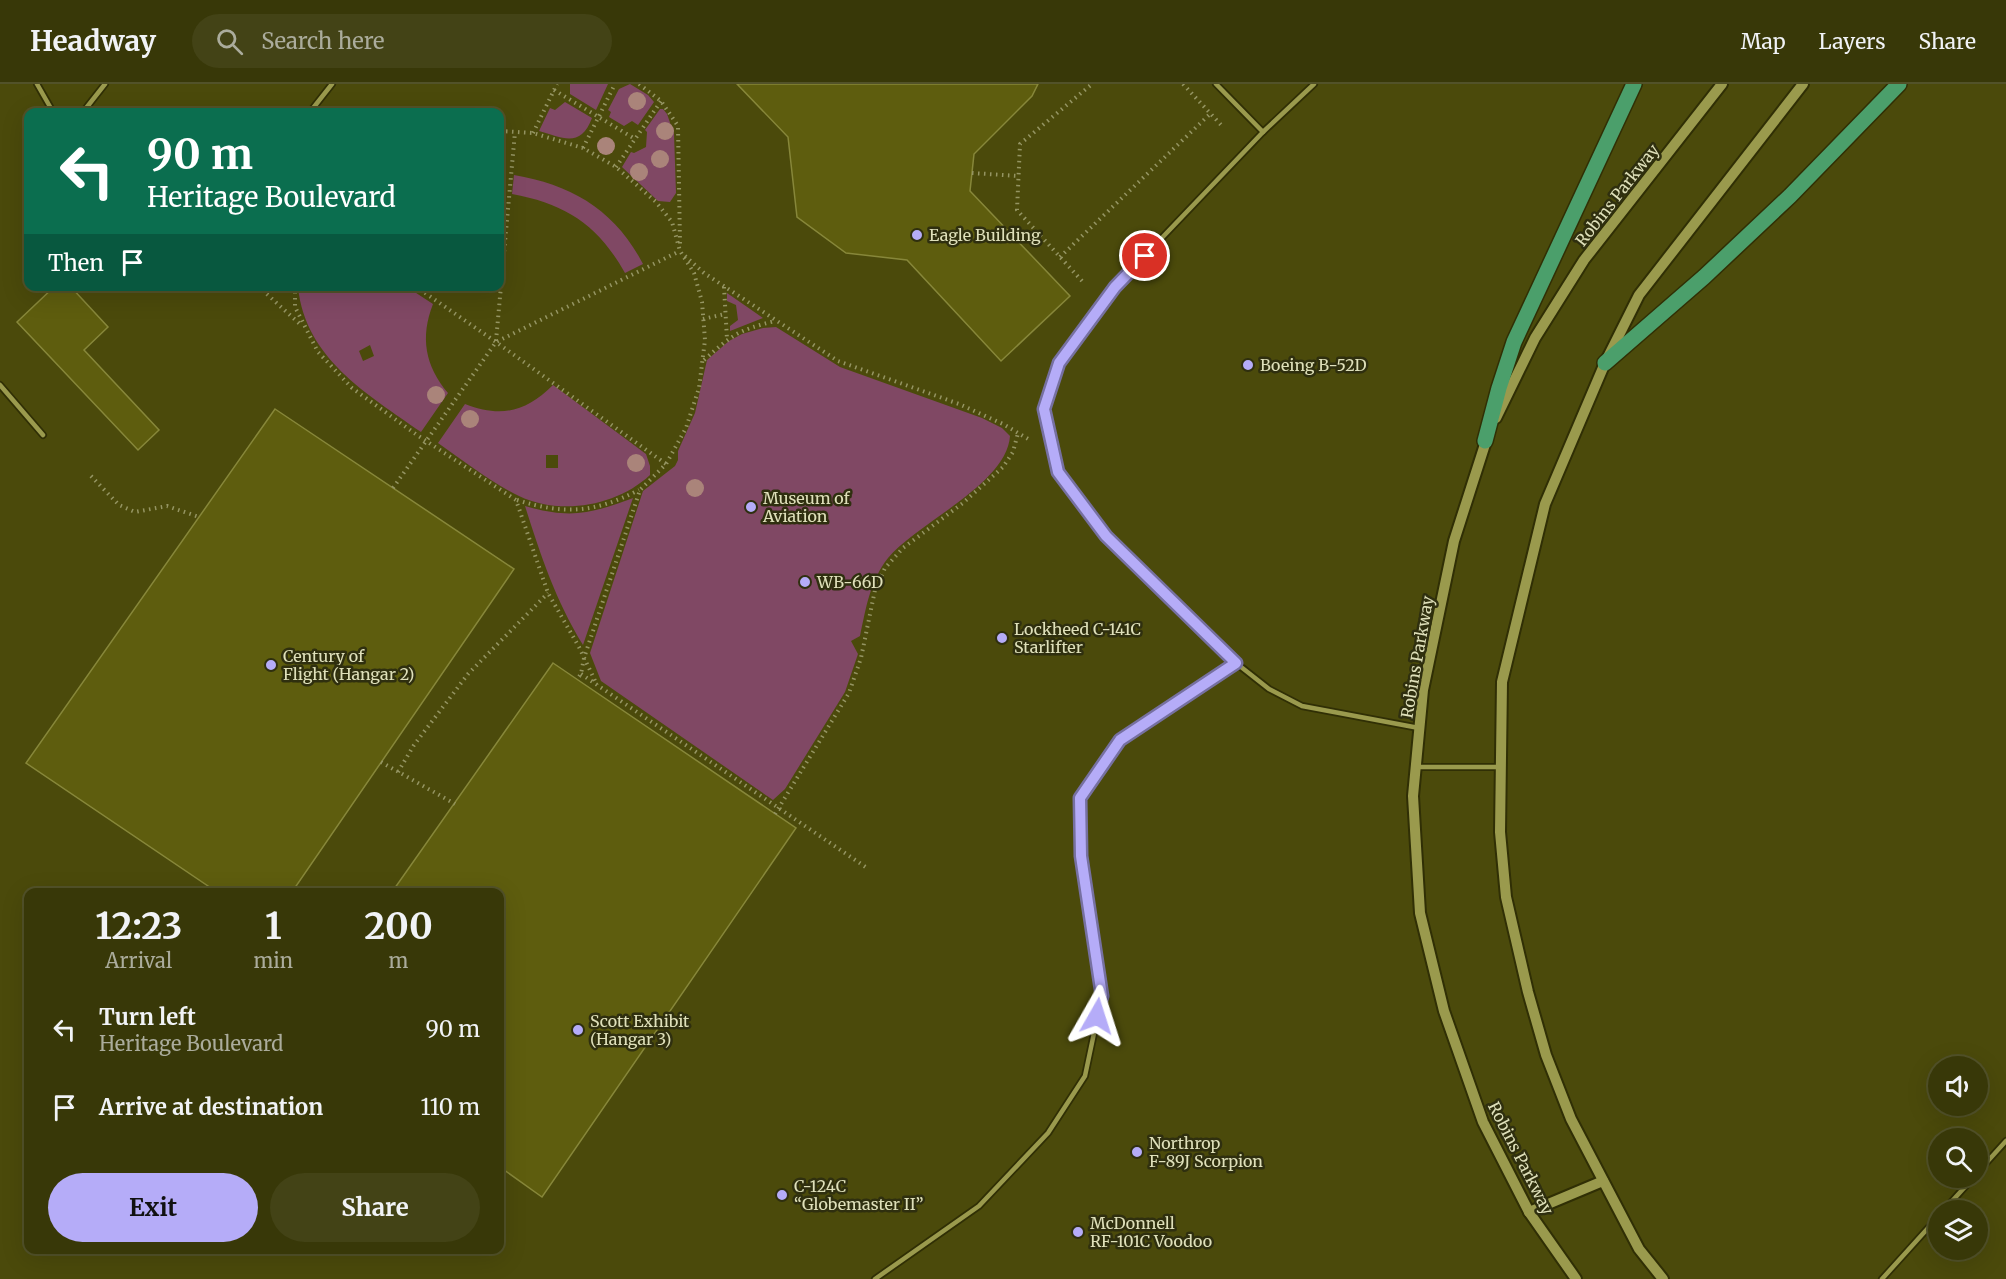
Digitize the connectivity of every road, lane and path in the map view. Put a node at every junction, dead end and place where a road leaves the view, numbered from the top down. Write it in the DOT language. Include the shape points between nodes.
graph roads {
  1 [pos="37,84"];
  2 [pos="105,84"];
  3 [pos="332,84"];
  4 [pos="557,84"];
  5 [pos="615,84"];
  6 [pos="639,84"];
  7 [pos="1092,84"];
  8 [pos="1183,84"];
  9 [pos="1216,84"];
  10 [pos="1314,84"];
  11 [pos="1634,84"];
  12 [pos="1722,84"];
  13 [pos="1803,84"];
  14 [pos="1899,84"];
  15 [pos="554,90"];
  16 [pos="661,101"];
  17 [pos="51,108"];
  18 [pos="86,108"];
  19 [pos="313,108"];
  20 [pos="1210,114"];
  21 [pos="600,116"];
  22 [pos="1222,127"];
  23 [pos="504,131"];
  24 [pos="515,132"];
  25 [pos="1263,132"];
  26 [pos="533,134"];
  27 [pos="635,139"];
  28 [pos="583,148"];
  29 [pos="616,167"];
  30 [pos="972,173"];
  31 [pos="1019,176"];
  32 [pos="680,251"];
  33 [pos="504,254"];
  34 [pos="1060,257"];
  35 [pos="1082,281"];
  36 [pos="724,286"];
  37 [pos="264,291"];
  38 [pos="295,291"];
  39 [pos="422,291"];
  40 [pos="501,291"];
  41 [pos="725,314"];
  42 [pos="704,319"];
  43 [pos="775,321"];
  44 [pos="305,328"];
  45 [pos="728,339"];
  46 [pos="496,342"];
  47 [pos="703,361"];
  48 [pos="1605,363"];
  49 [pos="0,385"];
  50 [pos="1018,433"];
  51 [pos="43,435"];
  52 [pos="1030,440"];
  53 [pos="426,441"];
  54 [pos="1485,441"];
  55 [pos="666,464"];
  56 [pos="91,476"];
  57 [pos="393,488"];
  58 [pos="640,490"];
  59 [pos="516,500"];
  60 [pos="199,517"];
  61 [pos="548,593"];
  62 [pos="584,658"];
  63 [pos="1236,663"];
  64 [pos="581,674"];
  65 [pos="577,680"];
  66 [pos="597,685"];
  67 [pos="1419,728"];
  68 [pos="381,762"];
  69 [pos="1416,767"];
  70 [pos="1501,767"];
  71 [pos="398,772"];
  72 [pos="454,804"];
  73 [pos="778,808"];
  74 [pos="775,814"];
  75 [pos="867,868"];
  76 [pos="2006,1141"];
  77 [pos="1988,1161"];
  78 [pos="1603,1181"];
  79 [pos="1964,1188"];
  80 [pos="1953,1200"];
  81 [pos="1529,1212"];
  82 [pos="1928,1228"];
  83 [pos="875,1279"];
  84 [pos="1576,1279"];
  85 [pos="1663,1279"];
  86 [pos="1882,1279"];
  1 -- 17 [label="lane"];
  2 -- 18 [label="lane"];
  3 -- 19 [label="lane"];
  4 -- 15 [label="path"];
  5 -- 21 [label="path"];
  6 -- 16 [label="path"];
  7 -- 31 [label="path" via="1020,144"];
  8 -- 20 [label="path"];
  9 -- 25 [label="lane"];
  10 -- 25 [label="lane"];
  11 -- 54 [label="main road" via="1514,342"];
  12 -- 54 [label="street, Robins Parkway" via="1584,260 1535,338"];
  13 -- 48 [label="street" via="1639,295"];
  14 -- 48 [label="main road" via="1730,253"];
  15 -- 21 [label="path"];
  15 -- 26 [label="path"];
  16 -- 27 [label="path"];
  16 -- 32 [label="path" via="678,126"];
  20 -- 22 [label="path"];
  20 -- 34 [label="path"];
  21 -- 27 [label="path"];
  21 -- 28 [label="path"];
  23 -- 24 [label="path"];
  24 -- 26 [label="path"];
  24 -- 33 [label="path"];
  25 -- 63 [label="lane" via="1110,293 1059,363 1044,409 1058,472 1085,509 1106,536"];
  26 -- 28 [label="path"];
  27 -- 29 [label="path"];
  28 -- 29 [label="path"];
  29 -- 32 [label="path" via="656,202 672,222"];
  30 -- 31 [label="path"];
  31 -- 34 [label="path" via="1017,210"];
  32 -- 36 [label="path"];
  32 -- 42 [label="path" via="694,273"];
  32 -- 46 [label="path"];
  34 -- 35 [label="path"];
  36 -- 41 [label="path"];
  36 -- 43 [label="path"];
  37 -- 44 [label="path"];
  38 -- 44 [label="path" via="296,307"];
  39 -- 46 [label="path"];
  40 -- 46 [label="path"];
  41 -- 42 [label="path"];
  41 -- 45 [label="path"];
  42 -- 47 [label="path"];
  43 -- 45 [label="path" via="744,329"];
  43 -- 50 [label="path" via="838,361 959,404"];
  44 -- 53 [label="path" via="318,352 352,388"];
  45 -- 47 [label="path"];
  46 -- 53 [label="path"];
  46 -- 55 [label="path"];
  47 -- 55 [label="path" via="686,428"];
  48 -- 70 [label="street" via="1545,504 1502,682"];
  49 -- 51 [label="lane"];
  50 -- 52 [label="path"];
  50 -- 73 [label="path" via="1004,467 903,548 885,568 875,590 861,658 849,693"];
  53 -- 57 [label="path"];
  53 -- 59 [label="path"];
  54 -- 67 [label="street, Robins Parkway" via="1454,540 1423,690"];
  55 -- 58 [label="path"];
  56 -- 60 [label="path" via="119,505 135,512 167,506"];
  58 -- 59 [label="path" via="593,509 542,508"];
  58 -- 62 [label="path"];
  59 -- 61 [label="path"];
  61 -- 62 [label="path"];
  61 -- 71 [label="path" via="468,674"];
  62 -- 64 [label="path"];
  62 -- 66 [label="path"];
  63 -- 67 [label="lane" via="1269,689 1302,706"];
  63 -- 83 [label="lane" via="1120,740 1080,798 1081,856 1102,996 1085,1076 1048,1133 979,1206"];
  64 -- 65 [label="path"];
  64 -- 66 [label="path"];
  66 -- 73 [label="path"];
  67 -- 69 [label="street, Robins Parkway"];
  68 -- 71 [label="path"];
  69 -- 70 [label="lane"];
  69 -- 81 [label="street, Robins Parkway" via="1413,796 1420,913 1442,1000 1482,1122"];
  70 -- 78 [label="street" via="1500,832 1506,897 1528,992 1546,1055 1571,1119"];
  71 -- 72 [label="path"];
  73 -- 74 [label="path"];
  73 -- 75 [label="path"];
  76 -- 77 [label="lane"];
  78 -- 81 [label="street"];
  78 -- 85 [label="street" via="1639,1250"];
  79 -- 80 [label="lane"];
  81 -- 84 [label="street, Robins Parkway"];
  82 -- 86 [label="lane"];
}
